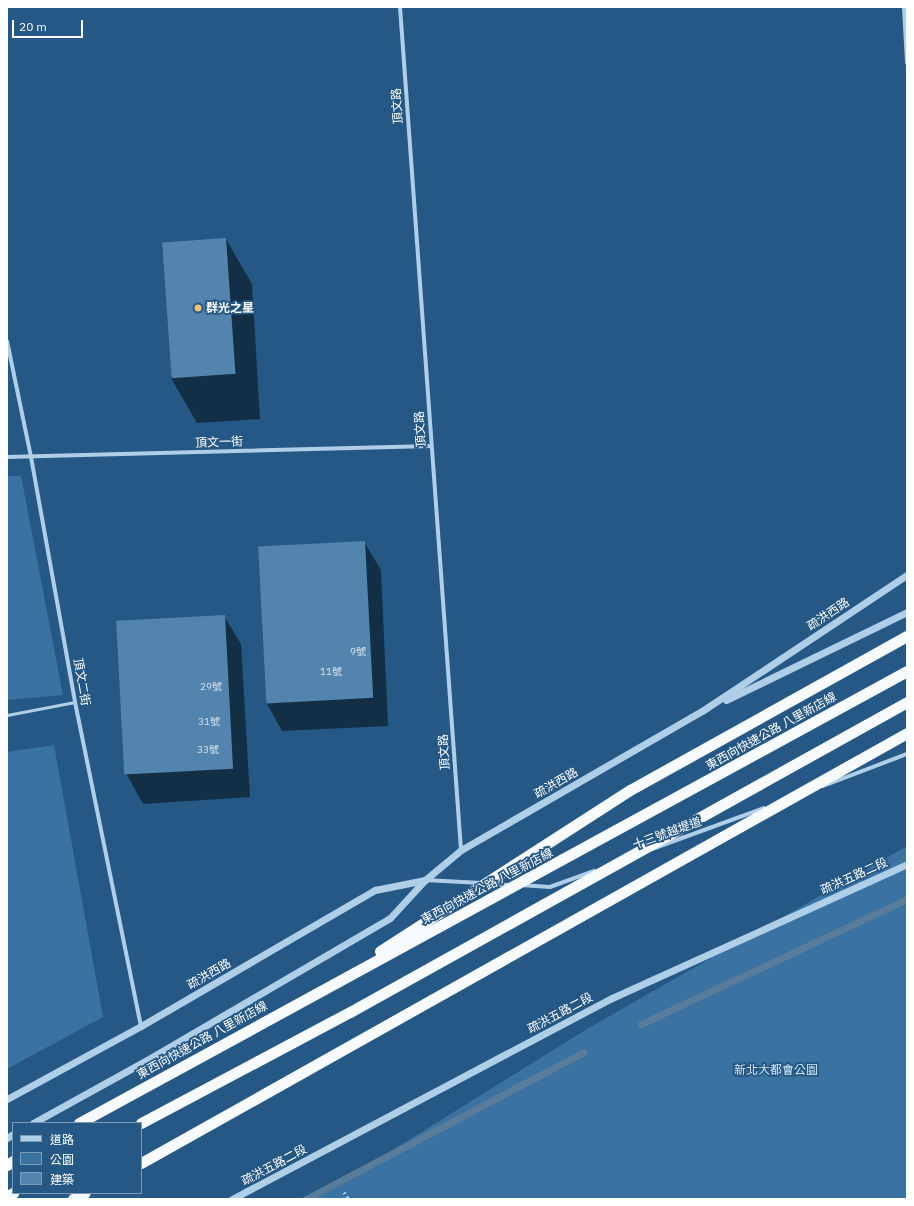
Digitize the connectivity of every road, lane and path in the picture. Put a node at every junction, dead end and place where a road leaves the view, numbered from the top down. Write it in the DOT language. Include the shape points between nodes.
graph roads {
  1 [pos="400,7"];
  2 [pos="904,7"];
  3 [pos="907,63"];
  4 [pos="7,341"];
  5 [pos="431,446"];
  6 [pos="7,457"];
  7 [pos="31,457"];
  8 [pos="907,574"];
  9 [pos="907,612"];
  10 [pos="907,636"];
  11 [pos="907,671"];
  12 [pos="75,702"];
  13 [pos="907,702"];
  14 [pos="702,711"];
  15 [pos="7,715"];
  16 [pos="907,733"];
  17 [pos="907,754"];
  18 [pos="461,850"];
  19 [pos="907,864"];
  20 [pos="425,880"];
  21 [pos="308,997"];
  22 [pos="141,1026"];
  23 [pos="7,1099"];
  24 [pos="35,1122"];
  25 [pos="81,1122"];
  26 [pos="142,1122"];
  27 [pos="142,1162"];
  28 [pos="344,1192"];
  29 [pos="83,1194"];
  30 [pos="73,1199"];
  31 [pos="232,1199"];
  32 [pos="349,1199"];
  1 -- 5 [label="street, 頂文路"];
  2 -- 3 [label="street"];
  4 -- 7 [label="street, 頂文二街"];
  5 -- 7 [label="street, 頂文一街"];
  5 -- 18 [label="street, 頂文路"];
  6 -- 7 [label="street, 頂文一街"];
  7 -- 12 [label="street, 頂文二街"];
  8 -- 14 [label="street, 疏洪西路"];
  9 -- 14 [label="street, 疏洪西路"];
  10 -- 21 [label="highway, bridge" via="630,790"];
  11 -- 21 [label="highway, 東西向快速公路 八里新店線, bridge"];
  12 -- 15 [label="lane"];
  12 -- 22 [label="street, 頂文二街"];
  13 -- 26 [label="highway, bridge" via="350,1012"];
  14 -- 18 [label="street, 疏洪西路"];
  16 -- 27 [label="highway, bridge"];
  17 -- 20 [label="street, 十三號越堤道" via="550,887"];
  18 -- 20 [label="street, 疏洪西路"];
  19 -- 31 [label="street, 疏洪五路二段" via="612,998"];
  20 -- 22 [label="street, 疏洪西路" via="376,890"];
  20 -- 24 [label="street, 疏洪西路" via="390,918 147,1060"];
  21 -- 25 [label="highway, 東西向快速公路 八里新店線, bridge"];
  22 -- 23 [label="street, 疏洪西路"];
  28 -- 32 [label="path"];
  29 -- 30 [label="highway"];
}
